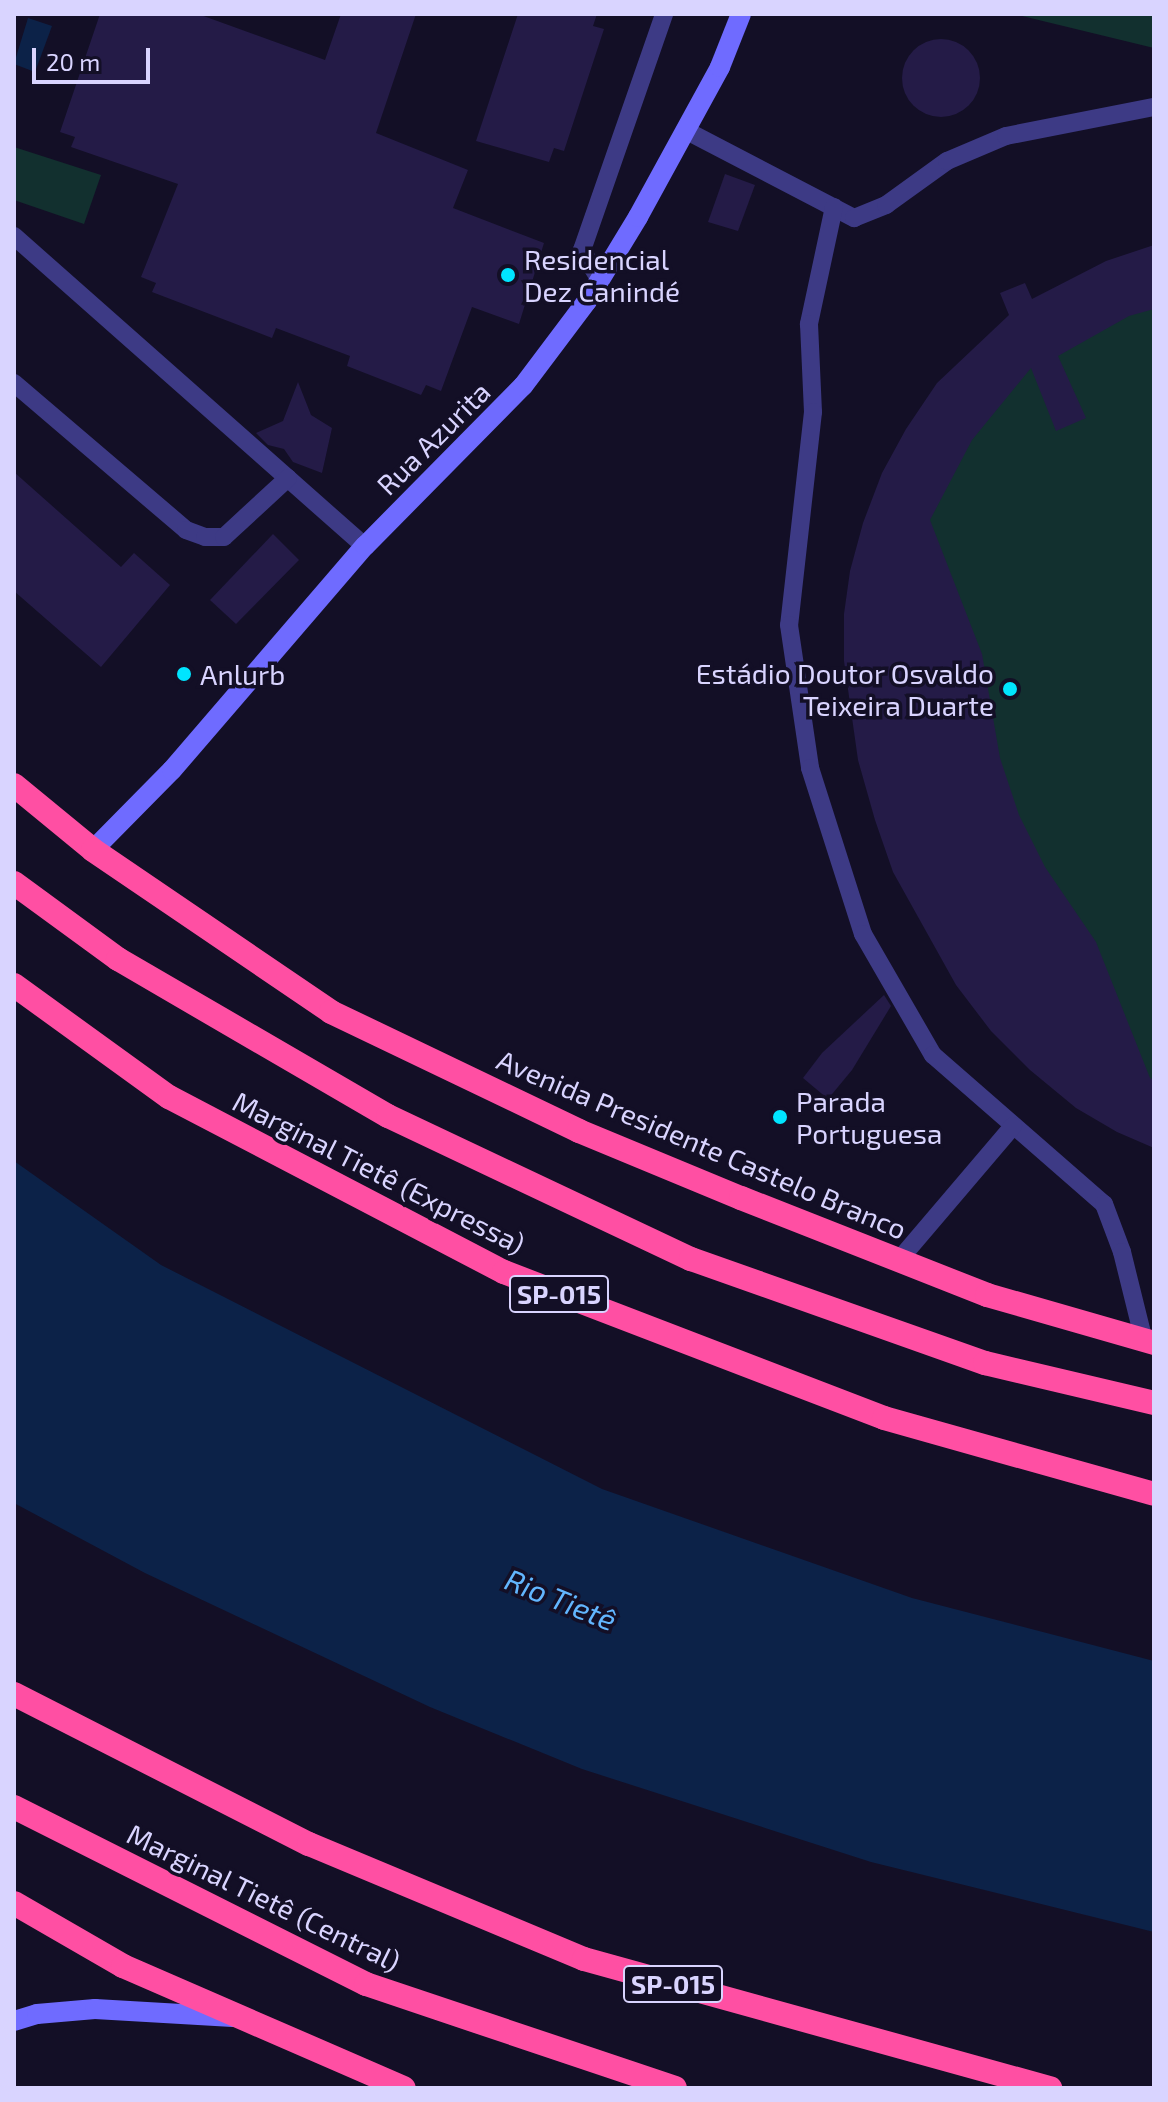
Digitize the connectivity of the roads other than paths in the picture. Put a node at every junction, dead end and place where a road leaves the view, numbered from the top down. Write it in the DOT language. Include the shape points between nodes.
graph roads {
  1 [pos="664,14"];
  2 [pos="741,14"];
  3 [pos="1154,107"];
  4 [pos="685,130"];
  5 [pos="834,207"];
  6 [pos="14,236"];
  7 [pos="600,280"];
  8 [pos="14,383"];
  9 [pos="288,478"];
  10 [pos="365,546"];
  11 [pos="14,785"];
  12 [pos="93,850"];
  13 [pos="14,883"];
  14 [pos="14,985"];
  15 [pos="1013,1126"];
  16 [pos="899,1260"];
  17 [pos="1149,1342"];
  18 [pos="1154,1403"];
  19 [pos="1154,1494"];
  20 [pos="14,1694"];
  21 [pos="14,1807"];
  22 [pos="14,1903"];
  23 [pos="243,2018"];
  24 [pos="14,2021"];
  25 [pos="404,2088"];
  26 [pos="675,2088"];
  27 [pos="1050,2088"];
  1 -- 7 [label="lane" via="582,250"];
  2 -- 4 [label="street, Rua Azurita" via="720,67"];
  3 -- 5 [label="lane" via="1006,136 947,161 886,205 854,218"];
  4 -- 5 [label="lane"];
  4 -- 7 [label="street, Rua Azurita"];
  5 -- 15 [label="lane" via="809,324 813,412 789,625 810,768 863,934 933,1055"];
  6 -- 9 [label="lane"];
  7 -- 10 [label="street, Rua Azurita" via="523,386"];
  8 -- 9 [label="lane" via="186,530 205,537 224,537"];
  9 -- 10 [label="lane"];
  10 -- 12 [label="street, Rua Azurita" via="172,770"];
  11 -- 12 [label="highway, Avenida Presidente Castelo Branco"];
  12 -- 16 [label="highway, Avenida Presidente Castelo Branco" via="331,1012 579,1131"];
  13 -- 18 [label="highway" via="118,959 388,1116 691,1259 985,1363"];
  14 -- 19 [label="highway, Marginal Tietê (Expressa) / SP-015" via="169,1097 504,1272 884,1418"];
  15 -- 16 [label="lane"];
  15 -- 17 [label="lane" via="1104,1204"];
  16 -- 17 [label="highway, Avenida Presidente Castelo Branco" via="987,1295"];
  20 -- 27 [label="highway, SP-015" via="309,1844 584,1959"];
  21 -- 26 [label="highway, Marginal Tietê (Central)" via="366,1984"];
  22 -- 23 [label="highway" via="123,1966"];
  23 -- 24 [label="street" via="95,2009"];
  23 -- 25 [label="highway"];
}
